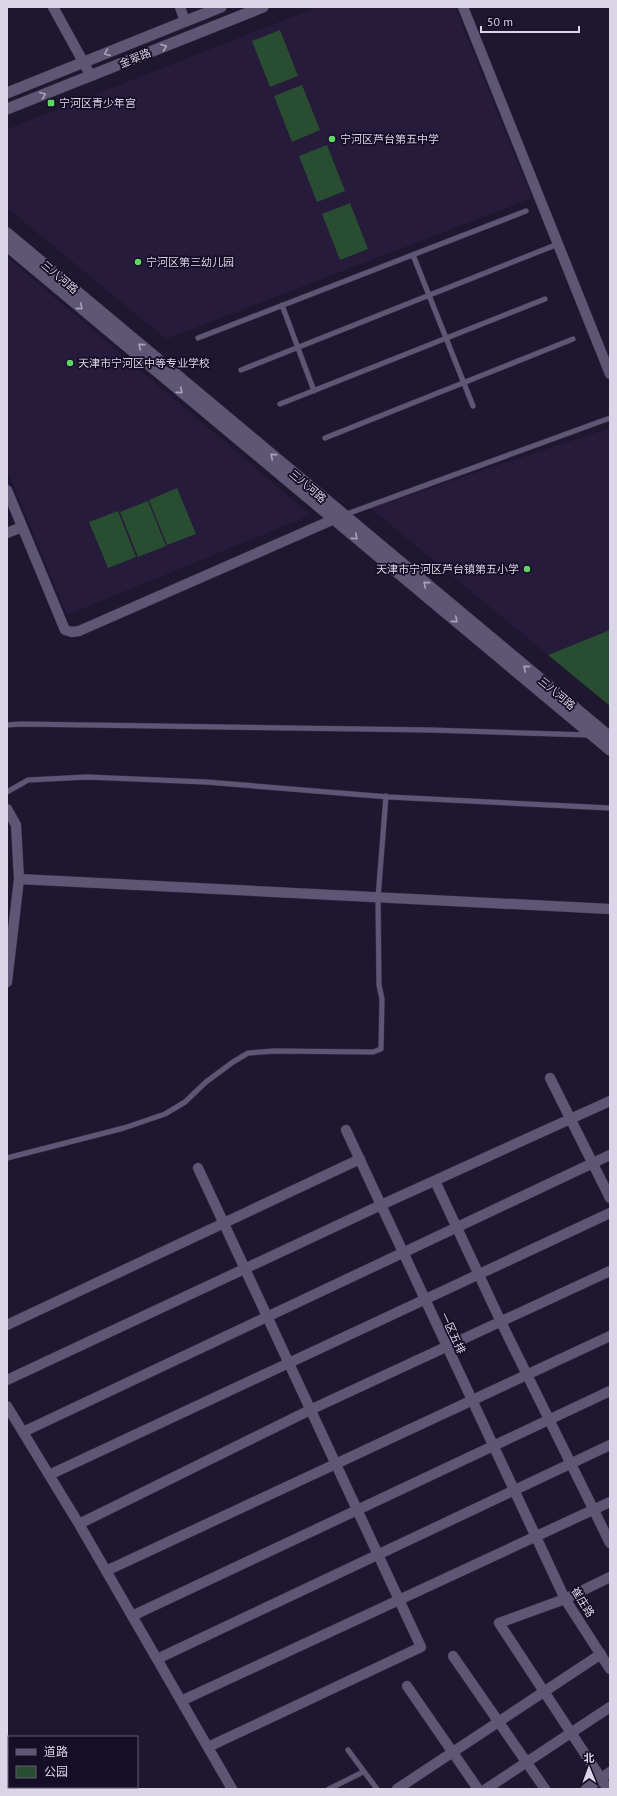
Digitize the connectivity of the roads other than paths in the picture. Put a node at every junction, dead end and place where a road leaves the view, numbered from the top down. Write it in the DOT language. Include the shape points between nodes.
graph roads {
  1 [pos="53,7"];
  2 [pos="180,7"];
  3 [pos="221,7"];
  4 [pos="263,7"];
  5 [pos="463,7"];
  6 [pos="185,21"];
  7 [pos="85,62"];
  8 [pos="91,76"];
  9 [pos="7,93"];
  10 [pos="7,109"];
  11 [pos="526,211"];
  12 [pos="7,233"];
  13 [pos="558,244"];
  14 [pos="7,246"];
  15 [pos="413,256"];
  16 [pos="545,299"];
  17 [pos="282,306"];
  18 [pos="198,338"];
  19 [pos="573,339"];
  20 [pos="241,370"];
  21 [pos="610,374"];
  22 [pos="464,383"];
  23 [pos="314,391"];
  24 [pos="280,404"];
  25 [pos="472,406"];
  26 [pos="610,418"];
  27 [pos="325,438"];
  28 [pos="7,490"];
  29 [pos="338,517"];
  30 [pos="22,527"];
  31 [pos="7,533"];
  32 [pos="7,725"];
  33 [pos="597,732"];
  34 [pos="610,737"];
  35 [pos="610,750"];
  36 [pos="7,792"];
  37 [pos="386,796"];
  38 [pos="610,808"];
  39 [pos="7,809"];
  40 [pos="19,879"];
  41 [pos="378,898"];
  42 [pos="610,909"];
  43 [pos="7,982"];
  44 [pos="550,1078"];
  45 [pos="610,1101"];
  46 [pos="570,1120"];
  47 [pos="346,1130"];
  48 [pos="610,1156"];
  49 [pos="7,1158"];
  50 [pos="360,1159"];
  51 [pos="593,1163"];
  52 [pos="198,1168"];
  53 [pos="435,1182"];
  54 [pos="610,1198"];
  55 [pos="381,1205"];
  56 [pos="610,1212"];
  57 [pos="224,1223"];
  58 [pos="456,1228"];
  59 [pos="403,1253"];
  60 [pos="246,1269"];
  61 [pos="610,1271"];
  62 [pos="478,1274"];
  63 [pos="425,1300"];
  64 [pos="268,1316"];
  65 [pos="501,1322"];
  66 [pos="7,1325"];
  67 [pos="610,1336"];
  68 [pos="447,1348"];
  69 [pos="290,1363"];
  70 [pos="527,1375"];
  71 [pos="7,1380"];
  72 [pos="610,1391"];
  73 [pos="472,1400"];
  74 [pos="7,1406"];
  75 [pos="312,1409"];
  76 [pos="550,1419"];
  77 [pos="23,1432"];
  78 [pos="610,1445"];
  79 [pos="493,1446"];
  80 [pos="337,1463"];
  81 [pos="572,1463"];
  82 [pos="49,1475"];
  83 [pos="514,1490"];
  84 [pos="610,1502"];
  85 [pos="594,1509"];
  86 [pos="358,1510"];
  87 [pos="79,1524"];
  88 [pos="538,1541"];
  89 [pos="610,1543"];
  90 [pos="379,1554"];
  91 [pos="106,1571"];
  92 [pos="610,1578"];
  93 [pos="565,1598"];
  94 [pos="400,1599"];
  95 [pos="132,1616"];
  96 [pos="601,1654"];
  97 [pos="453,1656"];
  98 [pos="157,1659"];
  99 [pos="610,1669"];
  100 [pos="407,1686"];
  101 [pos="544,1692"];
  102 [pos="181,1701"];
  103 [pos="610,1707"];
  104 [pos="499,1722"];
  105 [pos="571,1733"];
  106 [pos="208,1747"];
  107 [pos="348,1750"];
  108 [pos="453,1752"];
  109 [pos="526,1762"];
  110 [pos="363,1772"];
  111 [pos="610,1772"];
  112 [pos="601,1778"];
  113 [pos="232,1789"];
  114 [pos="329,1789"];
  115 [pos="377,1789"];
  116 [pos="398,1789"];
  117 [pos="478,1789"];
  118 [pos="486,1789"];
  119 [pos="544,1789"];
  120 [pos="586,1789"];
  121 [pos="608,1789"];
  1 -- 7 [label="street"];
  2 -- 6 [label="street"];
  3 -- 6 [label="street, 金翠路"];
  8 -- 4 [label="street, 金翠路, one-way"];
  5 -- 13 [label="street"];
  6 -- 7 [label="street, 金翠路, one-way"];
  7 -- 8 [label="street"];
  7 -- 9 [label="street, 金翠路"];
  10 -- 8 [label="street, 金翠路, one-way"];
  11 -- 15 [label="lane"];
  29 -- 12 [label="street, 三八河路, one-way"];
  13 -- 20 [label="lane"];
  13 -- 21 [label="street"];
  14 -- 29 [label="street, 三八河路, one-way"];
  15 -- 17 [label="lane"];
  15 -- 22 [label="lane"];
  16 -- 23 [label="lane"];
  17 -- 18 [label="lane"];
  17 -- 23 [label="lane"];
  19 -- 22 [label="lane"];
  22 -- 25 [label="lane"];
  22 -- 27 [label="lane"];
  23 -- 24 [label="lane"];
  26 -- 29 [label="lane"];
  28 -- 30 [label="street"];
  29 -- 30 [label="street" via="72,632 65,630"];
  29 -- 33 [label="street, 三八河路"];
  30 -- 31 [label="street"];
  32 -- 33 [label="lane"];
  33 -- 34 [label="street, 三八河路"];
  33 -- 35 [label="street, 三八河路"];
  36 -- 37 [label="lane" via="28,780 87,777 206,782"];
  37 -- 38 [label="lane"];
  37 -- 41 [label="lane"];
  39 -- 40 [label="street" via="16,825"];
  40 -- 41 [label="street"];
  40 -- 43 [label="street"];
  41 -- 42 [label="street"];
  41 -- 49 [label="lane" via="381,1049 373,1052 248,1053 206,1082 185,1102 165,1114 124,1128"];
  44 -- 46 [label="street"];
  45 -- 46 [label="street"];
  46 -- 51 [label="street"];
  46 -- 53 [label="street"];
  47 -- 50 [label="street, 一区五排"];
  48 -- 51 [label="street"];
  50 -- 55 [label="street, 一区五排"];
  50 -- 57 [label="street"];
  51 -- 54 [label="street"];
  51 -- 58 [label="street"];
  52 -- 57 [label="street"];
  53 -- 55 [label="street"];
  53 -- 58 [label="street"];
  55 -- 59 [label="street, 一区五排"];
  55 -- 60 [label="street"];
  56 -- 62 [label="street"];
  57 -- 60 [label="street"];
  57 -- 66 [label="street"];
  58 -- 59 [label="street"];
  58 -- 62 [label="street"];
  59 -- 63 [label="street, 一区五排"];
  59 -- 64 [label="street"];
  60 -- 64 [label="street"];
  60 -- 71 [label="street"];
  61 -- 65 [label="street"];
  62 -- 63 [label="street"];
  62 -- 65 [label="street"];
  63 -- 68 [label="street, 一区五排"];
  63 -- 69 [label="street"];
  64 -- 69 [label="street"];
  64 -- 77 [label="street"];
  65 -- 68 [label="street"];
  65 -- 70 [label="street"];
  67 -- 70 [label="street"];
  68 -- 73 [label="street, 一区五排"];
  68 -- 75 [label="street"];
  69 -- 75 [label="street"];
  69 -- 82 [label="street"];
  70 -- 73 [label="street"];
  70 -- 76 [label="street"];
  72 -- 76 [label="street"];
  73 -- 79 [label="street, 一区五排"];
  73 -- 80 [label="street"];
  74 -- 77 [label="street"];
  75 -- 80 [label="street"];
  75 -- 87 [label="street"];
  76 -- 79 [label="street"];
  76 -- 81 [label="street"];
  77 -- 82 [label="street"];
  78 -- 81 [label="street"];
  79 -- 83 [label="street, 一区五排"];
  79 -- 86 [label="street"];
  80 -- 86 [label="street"];
  80 -- 91 [label="street"];
  81 -- 83 [label="street"];
  81 -- 85 [label="street"];
  82 -- 87 [label="street"];
  83 -- 88 [label="street, 一区五排"];
  83 -- 90 [label="street"];
  84 -- 85 [label="street"];
  85 -- 88 [label="street"];
  85 -- 89 [label="street"];
  86 -- 90 [label="street"];
  86 -- 95 [label="street"];
  87 -- 91 [label="street"];
  88 -- 93 [label="street, 崔庄路"];
  88 -- 94 [label="street"];
  90 -- 94 [label="street"];
  90 -- 98 [label="street"];
  91 -- 95 [label="street"];
  92 -- 93 [label="street"];
  93 -- 96 [label="street, 崔庄路"];
  93 -- 101 [label="street" via="499,1623"];
  94 -- 102 [label="street"];
  94 -- 106 [label="street" via="421,1647"];
  95 -- 98 [label="street"];
  96 -- 99 [label="street, 崔庄路"];
  96 -- 101 [label="street"];
  97 -- 104 [label="street"];
  98 -- 102 [label="street"];
  100 -- 108 [label="street"];
  101 -- 104 [label="street"];
  101 -- 105 [label="street"];
  102 -- 106 [label="street"];
  103 -- 105 [label="street"];
  104 -- 108 [label="street"];
  104 -- 109 [label="street"];
  105 -- 109 [label="street"];
  105 -- 112 [label="street"];
  106 -- 113 [label="street"];
  107 -- 110 [label="lane"];
  108 -- 116 [label="street"];
  108 -- 117 [label="street"];
  109 -- 118 [label="street"];
  109 -- 119 [label="street"];
  110 -- 114 [label="lane"];
  110 -- 115 [label="lane"];
  111 -- 112 [label="street"];
  112 -- 120 [label="street"];
  112 -- 121 [label="street"];
}
